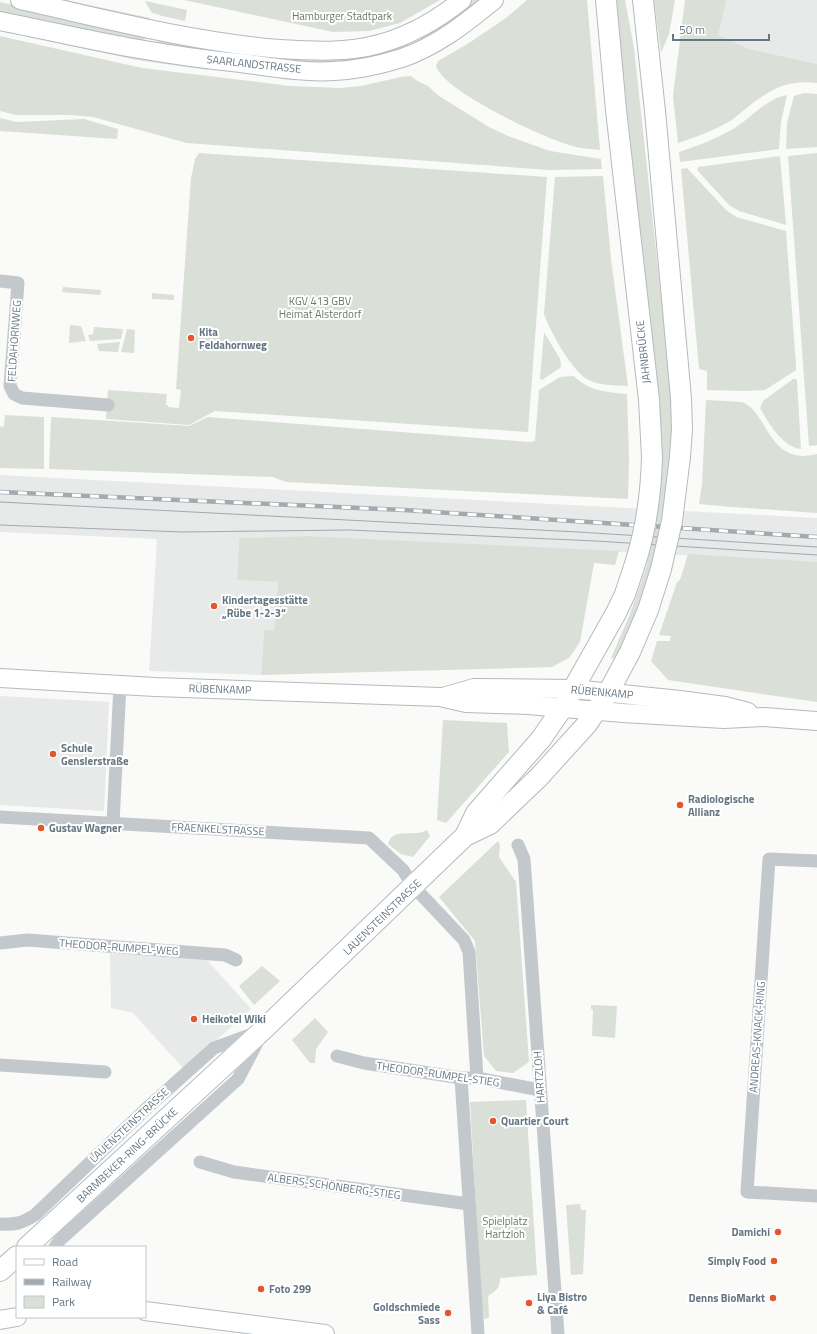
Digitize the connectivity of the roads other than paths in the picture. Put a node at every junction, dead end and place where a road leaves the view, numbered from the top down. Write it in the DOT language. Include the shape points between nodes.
graph roads {
  1 [pos="20,0"];
  2 [pos="462,0"];
  3 [pos="494,0"];
  4 [pos="606,0"];
  5 [pos="643,0"];
  6 [pos="0,20"];
  7 [pos="0,281"];
  8 [pos="108,405"];
  9 [pos="0,678"];
  10 [pos="120,685"];
  11 [pos="573,689"];
  12 [pos="608,693"];
  13 [pos="440,697"];
  14 [pos="563,707"];
  15 [pos="596,711"];
  16 [pos="764,717"];
  17 [pos="817,721"];
  18 [pos="0,817"];
  19 [pos="113,823"];
  20 [pos="465,836"];
  21 [pos="518,846"];
  22 [pos="817,861"];
  23 [pos="413,886"];
  24 [pos="0,943"];
  25 [pos="236,960"];
  26 [pos="264,1029"];
  27 [pos="337,1056"];
  28 [pos="227,1063"];
  29 [pos="0,1065"];
  30 [pos="105,1072"];
  31 [pos="461,1078"];
  32 [pos="477,1078"];
  33 [pos="540,1090"];
  34 [pos="200,1162"];
  35 [pos="817,1196"];
  36 [pos="469,1204"];
  37 [pos="0,1224"];
  38 [pos="29,1246"];
  39 [pos="56,1246"];
  40 [pos="16,1257"];
  41 [pos="0,1271"];
  42 [pos="146,1312"];
  43 [pos="16,1317"];
  44 [pos="0,1320"];
  45 [pos="325,1334"];
  46 [pos="478,1334"];
  47 [pos="558,1334"];
  1 -- 2 [label="main road, SAARLANDSTRASSE" via="215,41 297,50 339,50 366,47 396,39 430,22"];
  3 -- 6 [label="main road, SAARLANDSTRASSE" via="442,39 418,51 374,65 334,71 291,69 140,50"];
  4 -- 11 [label="main road, JAHNBRÜCKE, bridge" via="649,400 652,457 646,522 625,594"];
  5 -- 12 [label="main road, bridge" via="682,429 672,521 662,569 641,626"];
  7 -- 8 [label="street, FELDAHORNWEG" via="18,283 10,386 14,394 22,398"];
  9 -- 10 [label="main road, RÜBENKAMP"];
  10 -- 13 [label="main road, RÜBENKAMP"];
  10 -- 19 [label="street"];
  11 -- 12 [label="main road, RÜBENKAMP"];
  11 -- 13 [label="main road, RÜBENKAMP" via="474,688"];
  11 -- 14 [label="main road, LAUENSTEINSTRASSE"];
  12 -- 15 [label="main road, LAUENSTEINSTRASSE"];
  12 -- 16 [label="main road, RÜBENKAMP" via="725,706"];
  13 -- 14 [label="main road, RÜBENKAMP" via="466,702"];
  14 -- 15 [label="main road, RÜBENKAMP"];
  14 -- 20 [label="main road, LAUENSTEINSTRASSE" via="541,738 476,813"];
  15 -- 16 [label="main road, RÜBENKAMP" via="724,719"];
  15 -- 20 [label="main road, LAUENSTEINSTRASSE" via="557,758 496,819"];
  16 -- 17 [label="main road, RÜBENKAMP"];
  18 -- 19 [label="street, FRAENKELSTRASSE"];
  19 -- 23 [label="street, FRAENKELSTRASSE" via="369,838 403,870"];
  20 -- 23 [label="main road, LAUENSTEINSTRASSE"];
  21 -- 33 [label="street, HARTZLOH" via="524,858"];
  22 -- 35 [label="street, ANDREAS-KNACK-RING" via="769,859 747,1192"];
  23 -- 26 [label="main road, LAUENSTEINSTRASSE"];
  23 -- 32 [label="street" via="464,940 469,952"];
  24 -- 25 [label="street, THEODOR-RUMPEL-WEG" via="28,940 225,955"];
  26 -- 28 [label="main road, LAUENSTEINSTRASSE"];
  26 -- 37 [label="street, LAUENSTEINSTRASSE" via="214,1048 35,1215 14,1225"];
  26 -- 39 [label="street, LAUENSTEINSTRASSE" via="238,1079"];
  27 -- 31 [label="street, THEODOR-RUMPEL-STIEG" via="364,1063"];
  28 -- 38 [label="main road, BARMBEKER-RING-BRÜCKE"];
  29 -- 30 [label="street"];
  31 -- 32 [label="street, THEODOR-RUMPEL-STIEG"];
  31 -- 36 [label="street"];
  32 -- 33 [label="street, THEODOR-RUMPEL-STIEG"];
  33 -- 47 [label="street, HARTZLOH"];
  34 -- 36 [label="street, ALBERS-SCHÖNBERG-STIEG" via="234,1172"];
  36 -- 46 [label="street"];
  40 -- 41 [label="main road"];
  42 -- 45 [label="main road"];
  43 -- 44 [label="main road"];
}
